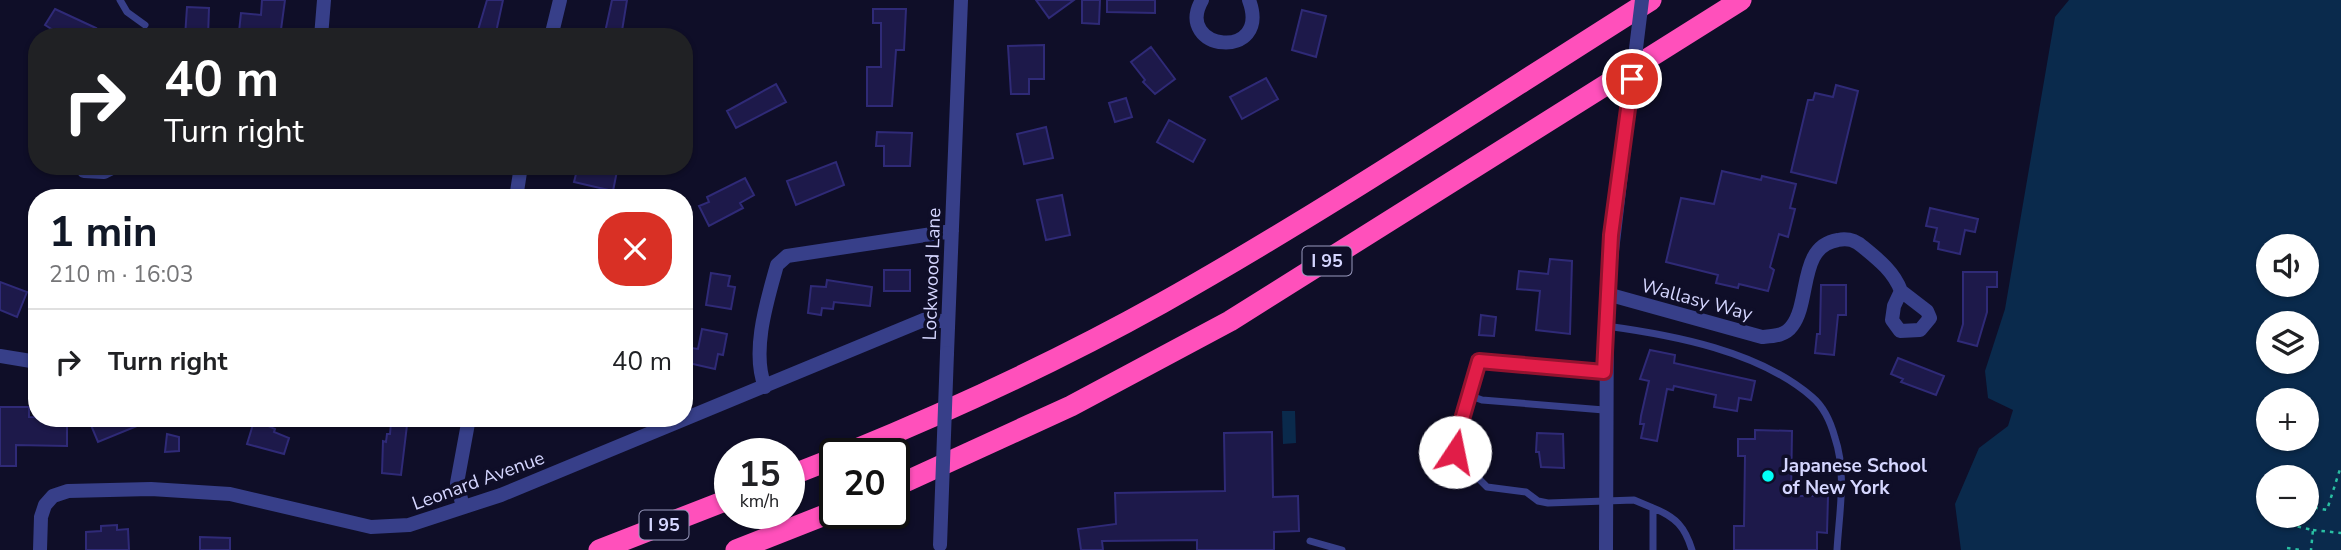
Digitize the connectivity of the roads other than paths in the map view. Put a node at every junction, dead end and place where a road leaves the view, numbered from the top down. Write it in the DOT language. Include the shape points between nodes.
graph roads {
  1 [pos="120,0"];
  2 [pos="324,0"];
  3 [pos="560,0"];
  4 [pos="961,0"];
  5 [pos="1202,0"];
  6 [pos="1249,0"];
  7 [pos="1642,0"];
  8 [pos="1651,0"];
  9 [pos="1741,0"];
  10 [pos="145,25"];
  11 [pos="322,28"];
  12 [pos="553,28"];
  13 [pos="952,231"];
  14 [pos="1901,292"];
  15 [pos="1607,294"];
  16 [pos="948,322"];
  17 [pos="1605,326"];
  18 [pos="0,356"];
  19 [pos="28,361"];
  20 [pos="1604,372"];
  21 [pos="765,387"];
  22 [pos="1468,395"];
  23 [pos="1604,410"];
  24 [pos="693,416"];
  25 [pos="467,427"];
  26 [pos="667,427"];
  27 [pos="881,438"];
  28 [pos="910,480"];
  29 [pos="1605,501"];
  30 [pos="714,505"];
  31 [pos="463,507"];
  32 [pos="1654,508"];
  33 [pos="819,517"];
  34 [pos="1310,541"];
  35 [pos="940,548"];
  36 [pos="40,550"];
  37 [pos="598,550"];
  38 [pos="736,550"];
  39 [pos="1342,550"];
  40 [pos="1606,550"];
  41 [pos="1653,550"];
  42 [pos="1692,550"];
  43 [pos="1837,550"];
  1 -- 10 [label="lane" via="127,12"];
  2 -- 11 [label="street"];
  3 -- 12 [label="street"];
  4 -- 13 [label="street, Lockwood Lane"];
  5 -- 6 [label="street" via="1200,28 1222,44 1247,33 1253,16"];
  7 -- 15 [label="street, bridge"];
  8 -- 27 [label="highway, I 95" via="1159,304 1002,385"];
  9 -- 28 [label="highway, I 95" via="1219,327 1072,406"];
  13 -- 16 [label="street, Lockwood Lane"];
  13 -- 21 [label="street" via="787,256 777,265 760,352"];
  14 -- 15 [label="street, Wallasy Way" via="1895,276 1846,238 1829,241 1818,250 1792,327 1783,334 1762,337"];
  15 -- 17 [label="street"];
  16 -- 21 [label="street, Leonard Avenue" via="926,319"];
  16 -- 35 [label="street, Lockwood Lane, bridge"];
  17 -- 20 [label="street"];
  17 -- 43 [label="lane" via="1657,335 1749,361 1813,397 1825,412 1841,464"];
  18 -- 19 [label="street"];
  20 -- 22 [label="lane" via="1485,360 1476,364"];
  20 -- 23 [label="street"];
  21 -- 24 [label="street, Leonard Avenue"];
  22 -- 23 [label="lane"];
  22 -- 29 [label="lane" via="1453,470 1475,475 1487,487 1525,492 1543,502"];
  23 -- 29 [label="street"];
  25 -- 31 [label="street" via="457,483"];
  26 -- 31 [label="street, Leonard Avenue"];
  29 -- 32 [label="lane" via="1634,500"];
  29 -- 40 [label="street"];
  30 -- 37 [label="highway, I 95"];
  31 -- 36 [label="street, Leonard Avenue" via="409,525 371,527 230,494 151,489 68,491 45,505"];
  32 -- 41 [label="lane"];
  32 -- 42 [label="lane" via="1677,520"];
  33 -- 38 [label="highway"];
  34 -- 39 [label="lane"];
}
